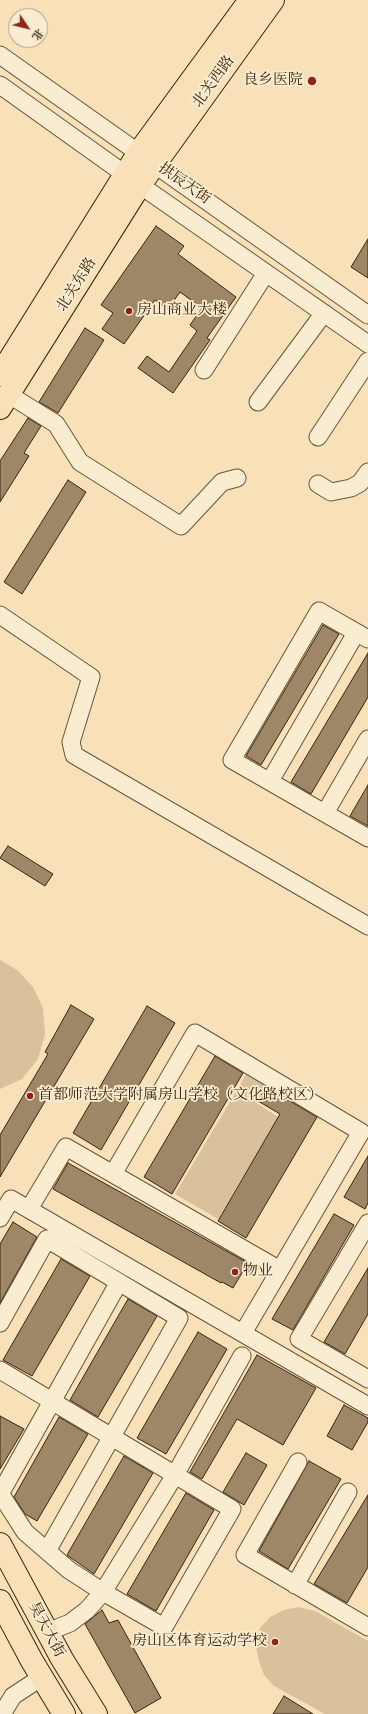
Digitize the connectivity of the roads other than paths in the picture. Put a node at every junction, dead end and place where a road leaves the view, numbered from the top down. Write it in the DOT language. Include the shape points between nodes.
graph roads {
  1 [pos="250,0"];
  2 [pos="273,0"];
  3 [pos="0,55"];
  4 [pos="0,85"];
  5 [pos="147,158"];
  6 [pos="133,179"];
  7 [pos="266,273"];
  8 [pos="324,313"];
  9 [pos="368,314"];
  10 [pos="368,344"];
  11 [pos="368,361"];
  12 [pos="204,370"];
  13 [pos="3,392"];
  14 [pos="258,402"];
  15 [pos="318,437"];
  16 [pos="368,472"];
  17 [pos="237,478"];
  18 [pos="318,484"];
  19 [pos="0,615"];
  20 [pos="362,636"];
  21 [pos="368,739"];
  22 [pos="270,781"];
  23 [pos="325,813"];
  24 [pos="368,838"];
  25 [pos="368,926"];
  26 [pos="114,1174"];
  27 [pos="29,1209"];
  28 [pos="0,1218"];
  29 [pos="368,1223"];
  30 [pos="280,1270"];
  31 [pos="118,1282"];
  32 [pos="0,1323"];
  33 [pos="243,1334"];
  34 [pos="242,1356"];
  35 [pos="0,1370"];
  36 [pos="365,1372"];
  37 [pos="51,1401"];
  38 [pos="368,1406"];
  39 [pos="112,1437"];
  40 [pos="298,1462"];
  41 [pos="175,1475"];
  42 [pos="348,1492"];
  43 [pos="0,1493"];
  44 [pos="0,1544"];
  45 [pos="47,1551"];
  46 [pos="295,1585"];
  47 [pos="103,1592"];
  48 [pos="0,1601"];
  49 [pos="368,1627"];
  50 [pos="47,1632"];
  51 [pos="42,1677"];
  52 [pos="2,1714"];
  53 [pos="64,1714"];
  54 [pos="96,1714"];
  1 -- 5 [label="main road, 北关西路"];
  2 -- 5 [label="main road, 北关西路"];
  3 -- 5 [label="street, 拱辰大街"];
  4 -- 6 [label="street, 拱辰大街"];
  5 -- 6 [label="main road, 北关东路"];
  5 -- 9 [label="street, 拱辰大街"];
  6 -- 7 [label="street, 拱辰大街"];
  6 -- 13 [label="main road, 北关东路"];
  7 -- 8 [label="street, 拱辰大街"];
  7 -- 12 [label="street"];
  8 -- 10 [label="street, 拱辰大街"];
  8 -- 14 [label="street"];
  11 -- 15 [label="street"];
  13 -- 17 [label="street" via="56,424 80,462 181,526 222,482"];
  16 -- 18 [label="street" via="360,483 351,488 331,492"];
  19 -- 25 [label="street" via="91,677 71,742 74,755"];
  20 -- 22 [label="street"];
  20 -- 22 [label="street" via="319,611 232,760"];
  21 -- 23 [label="street"];
  22 -- 23 [label="street"];
  23 -- 24 [label="street"];
  26 -- 27 [label="street" via="66,1147"];
  26 -- 30 [label="street"];
  26 -- 30 [label="street" via="195,1033 360,1132"];
  27 -- 28 [label="street" via="11,1199"];
  27 -- 33 [label="street"];
  29 -- 36 [label="street" via="299,1339"];
  30 -- 33 [label="street"];
  31 -- 32 [label="street" via="47,1239"];
  31 -- 37 [label="street"];
  31 -- 39 [label="street" via="179,1318"];
  33 -- 38 [label="street"];
  34 -- 41 [label="street"];
  35 -- 37 [label="street"];
  37 -- 39 [label="street"];
  37 -- 43 [label="street"];
  39 -- 41 [label="street"];
  39 -- 45 [label="street"];
  40 -- 46 [label="street" via="245,1555"];
  41 -- 47 [label="street"];
  41 -- 47 [label="street" via="232,1509 164,1627"];
  42 -- 46 [label="street"];
  43 -- 45 [label="street" via="25,1532"];
  44 -- 50 [label="main road, 昊天大街"];
  45 -- 47 [label="street" via="69,1570"];
  46 -- 49 [label="street"];
  47 -- 50 [label="street" via="87,1610 70,1623"];
  48 -- 51 [label="main road, 昊天大街"];
  50 -- 54 [label="main road, 昊天大街"];
  51 -- 52 [label="street" via="12,1696"];
  51 -- 53 [label="main road, 昊天大街"];
}
